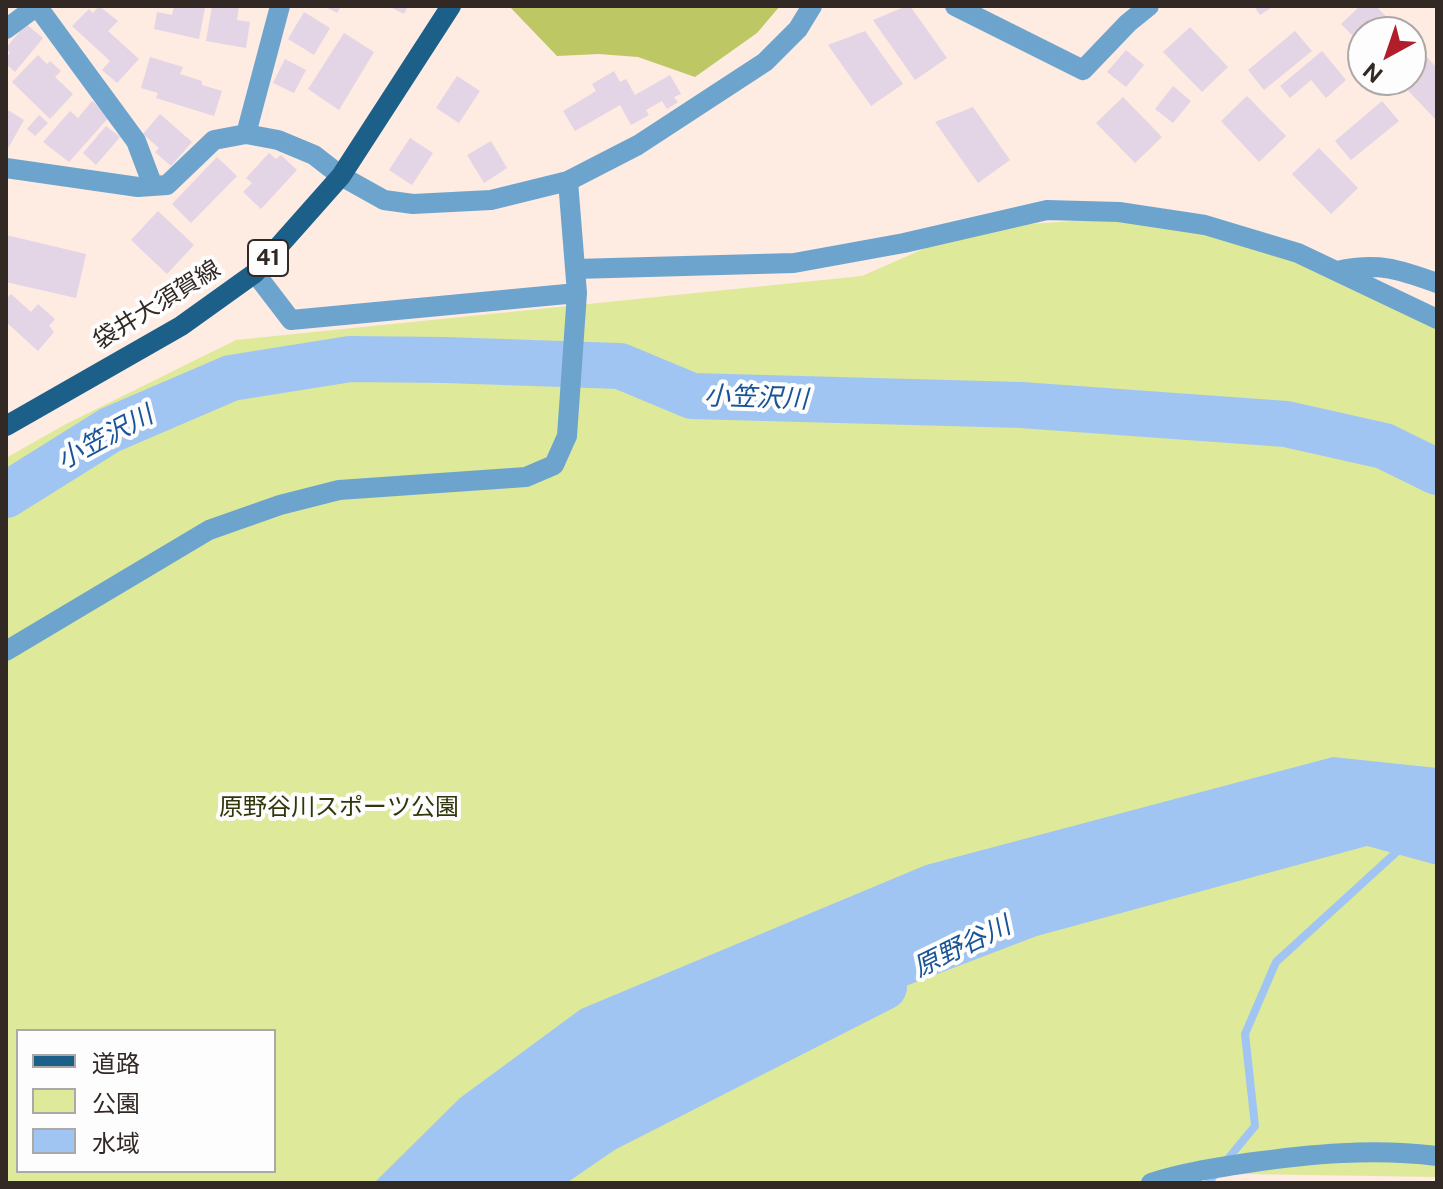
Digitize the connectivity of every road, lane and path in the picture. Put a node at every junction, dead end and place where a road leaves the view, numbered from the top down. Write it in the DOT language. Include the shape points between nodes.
graph roads {
  1 [pos="280,6"];
  2 [pos="451,6"];
  3 [pos="812,6"];
  4 [pos="955,6"];
  5 [pos="1149,6"];
  6 [pos="6,29"];
  7 [pos="246,134"];
  8 [pos="6,168"];
  9 [pos="341,176"];
  10 [pos="568,181"];
  11 [pos="153,186"];
  12 [pos="575,269"];
  13 [pos="1337,271"];
  14 [pos="255,273"];
  15 [pos="1437,283"];
  16 [pos="577,293"];
  17 [pos="1437,319"];
  18 [pos="6,426"];
  19 [pos="6,651"];
  20 [pos="1437,1156"];
  21 [pos="1178,1178"];
  22 [pos="1151,1183"];
  1 -- 7 [label="street"];
  2 -- 9 [label="main road, 袋井大須賀線 / 41"];
  3 -- 10 [label="street" via="798,29 765,62 638,145"];
  4 -- 5 [label="street" via="1083,70"];
  6 -- 11 [label="street" via="37,6 136,141"];
  7 -- 9 [label="street" via="314,155"];
  7 -- 11 [label="street" via="214,140 167,185"];
  8 -- 11 [label="street"];
  9 -- 10 [label="street" via="384,200 413,204 491,200"];
  9 -- 14 [label="main road, 袋井大須賀線 / 41"];
  10 -- 12 [label="street"];
  12 -- 13 [label="street" via="794,263 1047,210 1119,212 1205,225 1298,253"];
  12 -- 16 [label="street"];
  13 -- 15 [label="street" via="1366,265"];
  13 -- 17 [label="street"];
  14 -- 16 [label="street" via="291,320"];
  14 -- 18 [label="main road, 袋井大須賀線 / 41" via="181,326"];
  16 -- 19 [label="street" via="571,408 567,436 554,465 526,477 339,490 280,505 209,530"];
  20 -- 21 [label="street" via="1400,1151 1304,1155"];
  21 -- 22 [label="street"];
}
